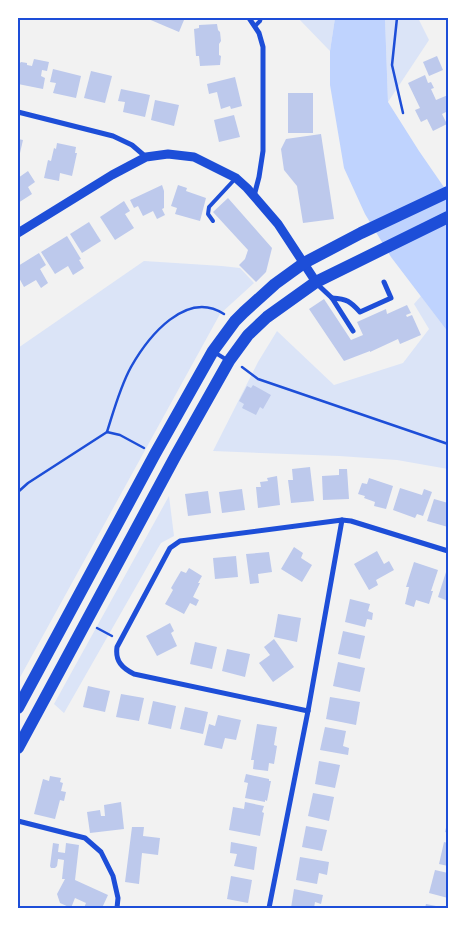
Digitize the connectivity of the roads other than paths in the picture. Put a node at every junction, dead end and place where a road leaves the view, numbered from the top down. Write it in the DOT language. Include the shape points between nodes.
graph roads {
  1 [pos="249,18"];
  2 [pos="261,18"];
  3 [pos="255,26"];
  4 [pos="18,112"];
  5 [pos="146,158"];
  6 [pos="236,178"];
  7 [pos="448,192"];
  8 [pos="254,196"];
  9 [pos="448,217"];
  10 [pos="213,222"];
  11 [pos="18,233"];
  12 [pos="304,263"];
  13 [pos="316,282"];
  14 [pos="384,282"];
  15 [pos="332,298"];
  16 [pos="353,331"];
  17 [pos="213,351"];
  18 [pos="229,361"];
  19 [pos="342,520"];
  20 [pos="448,551"];
  21 [pos="18,708"];
  22 [pos="308,711"];
  23 [pos="18,748"];
  24 [pos="18,821"];
  25 [pos="117,908"];
  26 [pos="269,908"];
  1 -- 3 [label="street"];
  2 -- 3 [label="lane"];
  3 -- 8 [label="street" via="263,48 264,151"];
  4 -- 5 [label="street" via="113,136 132,145"];
  5 -- 6 [label="street" via="168,154 194,158"];
  5 -- 11 [label="street" via="112,175"];
  6 -- 8 [label="street"];
  6 -- 10 [label="lane" via="209,207 208,214"];
  7 -- 12 [label="main road"];
  8 -- 12 [label="street"];
  9 -- 13 [label="main road"];
  12 -- 13 [label="street"];
  12 -- 17 [label="main road" via="274,284 244,312"];
  13 -- 15 [label="street"];
  13 -- 18 [label="main road" via="267,317 248,335"];
  14 -- 15 [label="street" via="391,298 360,312 350,301"];
  15 -- 16 [label="street"];
  17 -- 18 [label="lane"];
  17 -- 21 [label="main road"];
  18 -- 23 [label="main road"];
  19 -- 20 [label="street"];
  19 -- 22 [label="street"];
  19 -- 22 [label="street" via="174,544 116,653 120,665 134,674"];
  22 -- 26 [label="street"];
  24 -- 25 [label="street" via="90,842 101,852 113,876"];
}
